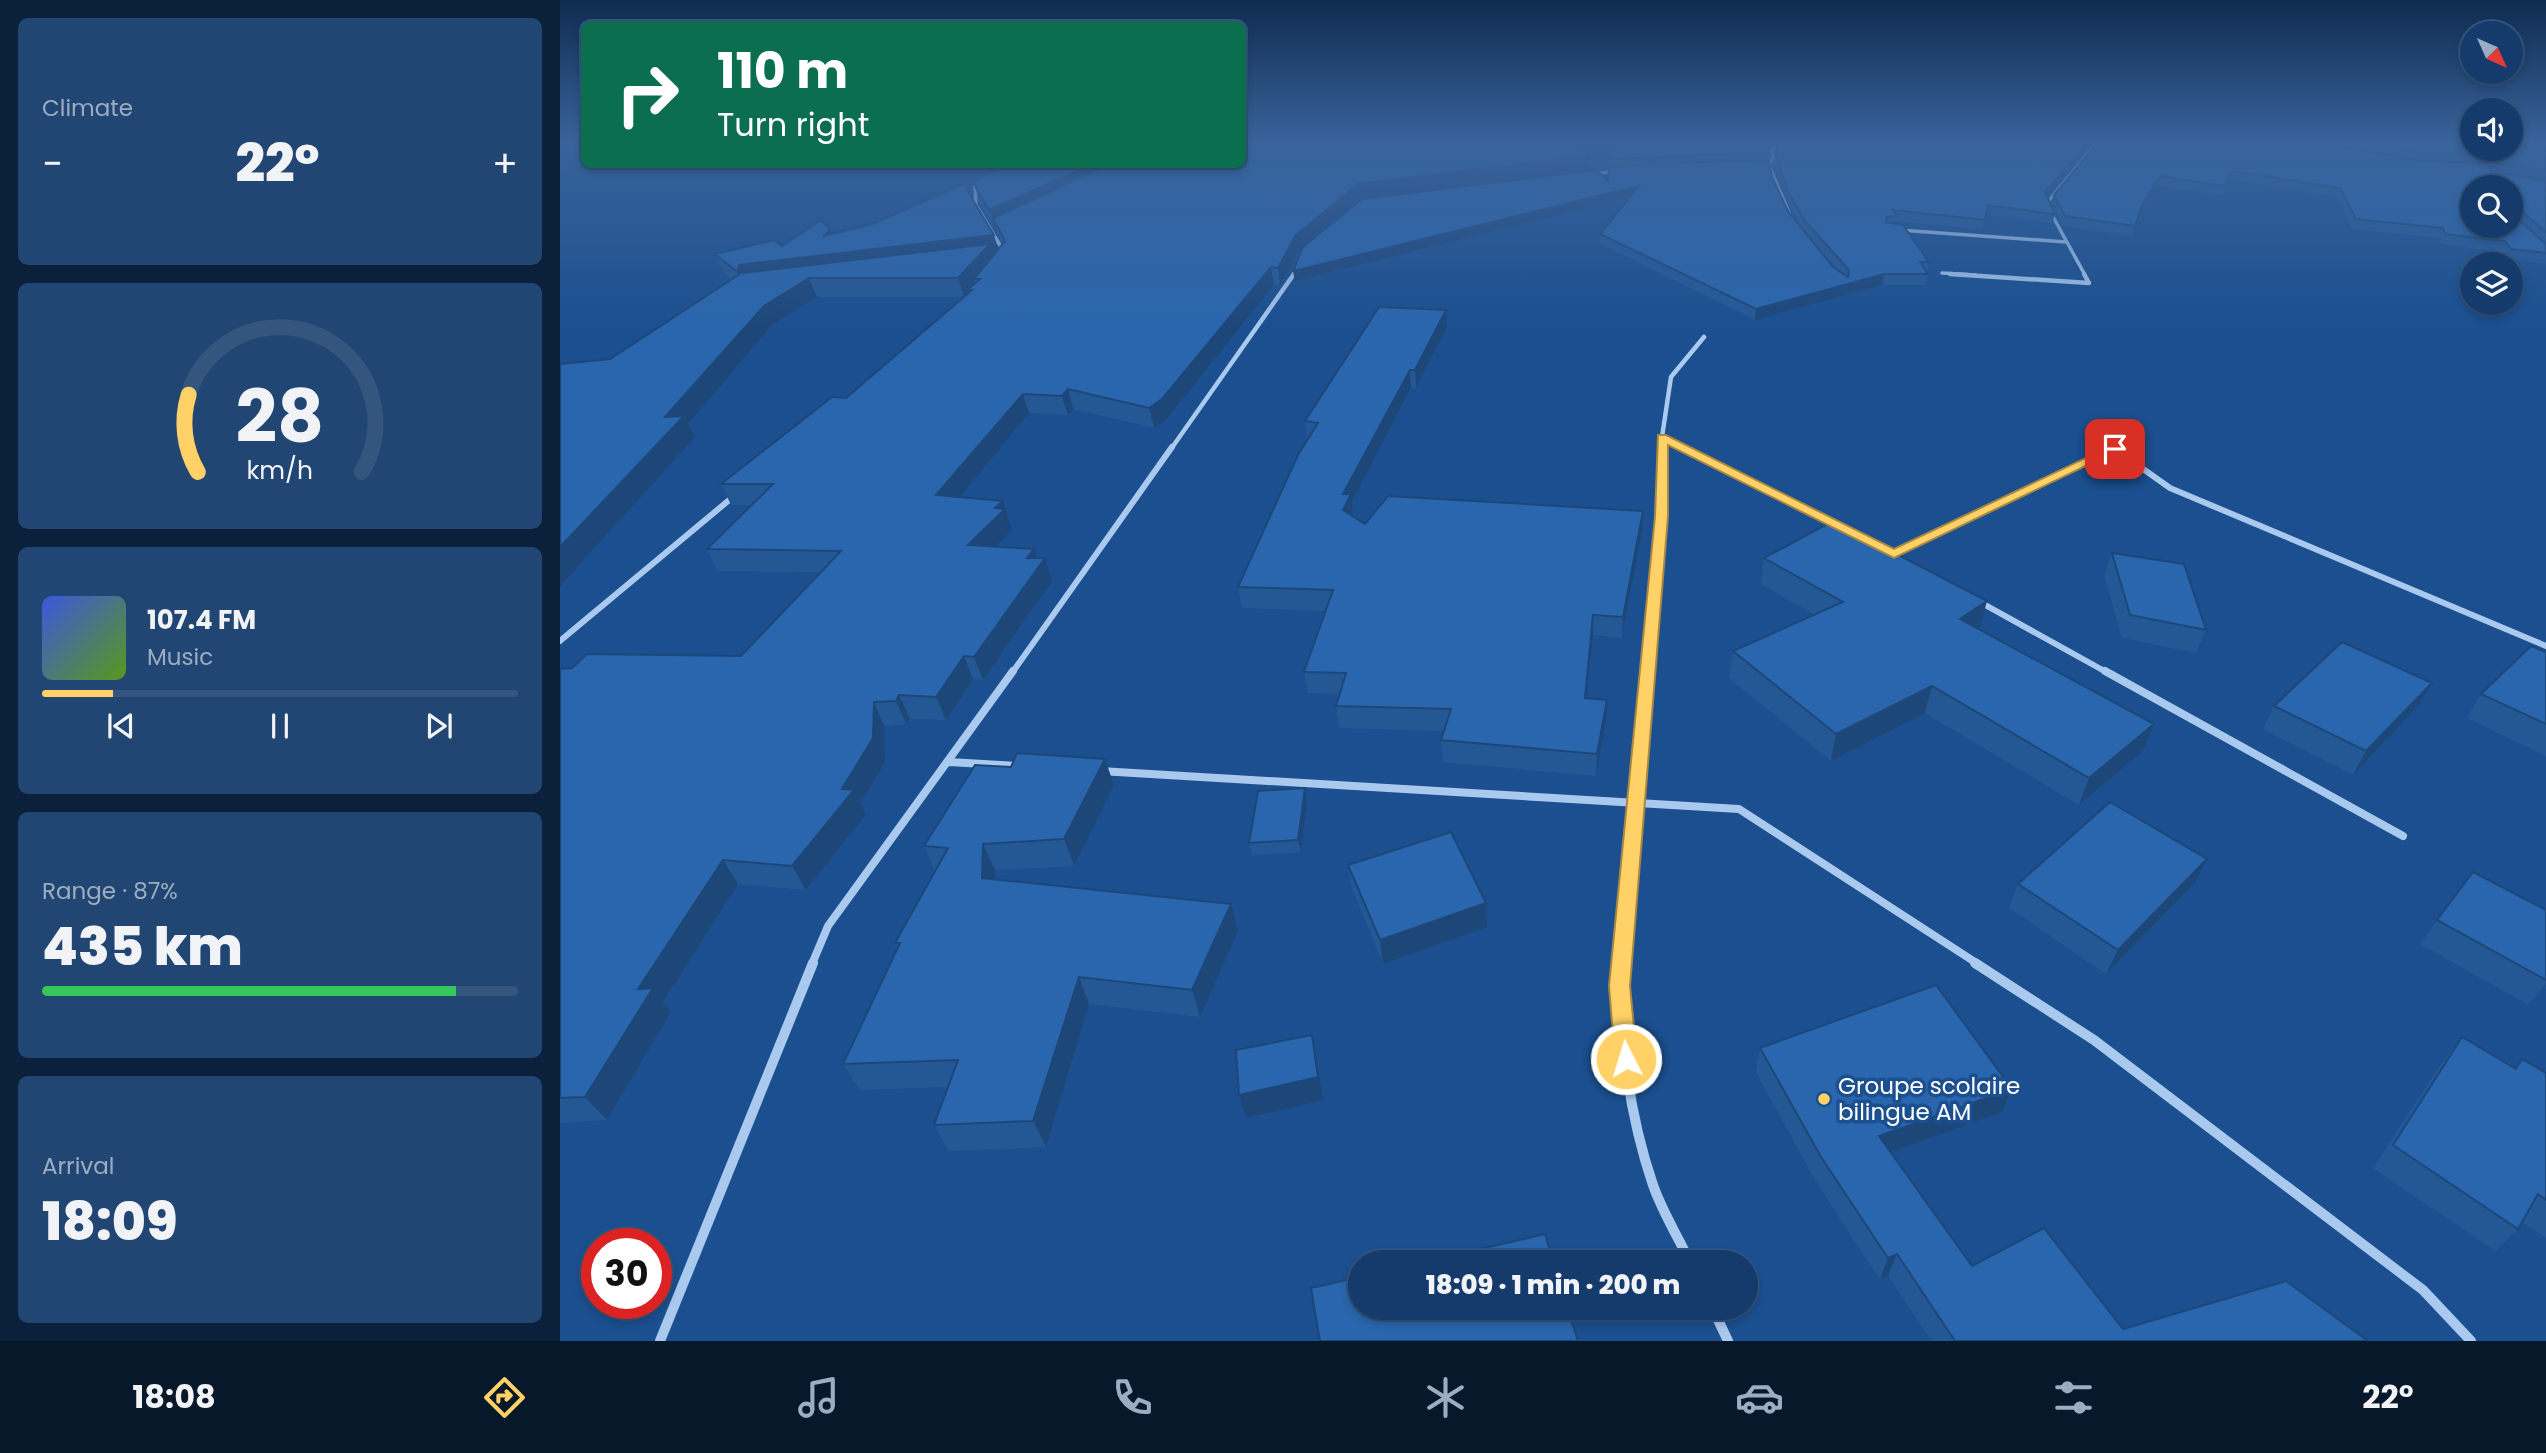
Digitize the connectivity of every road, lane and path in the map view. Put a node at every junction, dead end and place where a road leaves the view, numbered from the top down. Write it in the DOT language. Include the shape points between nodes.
graph roads {
  1 [pos="976,204"];
  2 [pos="1785,204"];
  3 [pos="2046,204"];
  4 [pos="1792,220"];
  5 [pos="1005,226"];
  6 [pos="1888,229"];
  7 [pos="992,232"];
  8 [pos="2066,242"];
  9 [pos="1301,256"];
  10 [pos="992,258"];
  11 [pos="1942,273"];
  12 [pos="1704,337"];
  13 [pos="1662,438"];
  14 [pos="742,489"];
  15 [pos="1847,529"];
  16 [pos="1882,548"];
  17 [pos="1894,554"];
  18 [pos="1906,561"];
  19 [pos="1966,594"];
  20 [pos="560,641"];
  21 [pos="2546,646"];
  22 [pos="949,762"];
  23 [pos="1032,767"];
  24 [pos="1087,770"];
  25 [pos="1637,803"];
  26 [pos="2403,836"];
  27 [pos="1684,1250"];
  28 [pos="1718,1320"];
  29 [pos="660,1341"];
  30 [pos="1728,1341"];
  31 [pos="2471,1341"];
  1 -- 7 [label="street"];
  2 -- 4 [label="street"];
  3 -- 8 [label="street"];
  5 -- 7 [label="street"];
  6 -- 8 [label="street"];
  7 -- 10 [label="street" via="1006,256"];
  8 -- 11 [label="street" via="2089,283"];
  9 -- 22 [label="street" via="1292,278"];
  12 -- 13 [label="street" via="1671,377"];
  13 -- 15 [label="street"];
  13 -- 25 [label="street" via="1662,516"];
  14 -- 20 [label="street"];
  16 -- 17 [label="street"];
  17 -- 18 [label="street"];
  17 -- 21 [label="street" via="2115,449 2170,488"];
  19 -- 26 [label="street"];
  22 -- 23 [label="street"];
  22 -- 29 [label="street" via="828,926"];
  24 -- 25 [label="street"];
  25 -- 27 [label="street" via="1620,986 1628,1083 1653,1185"];
  25 -- 31 [label="street" via="1739,809 1751,816 2094,1040 2423,1290"];
  28 -- 30 [label="street"];
}
